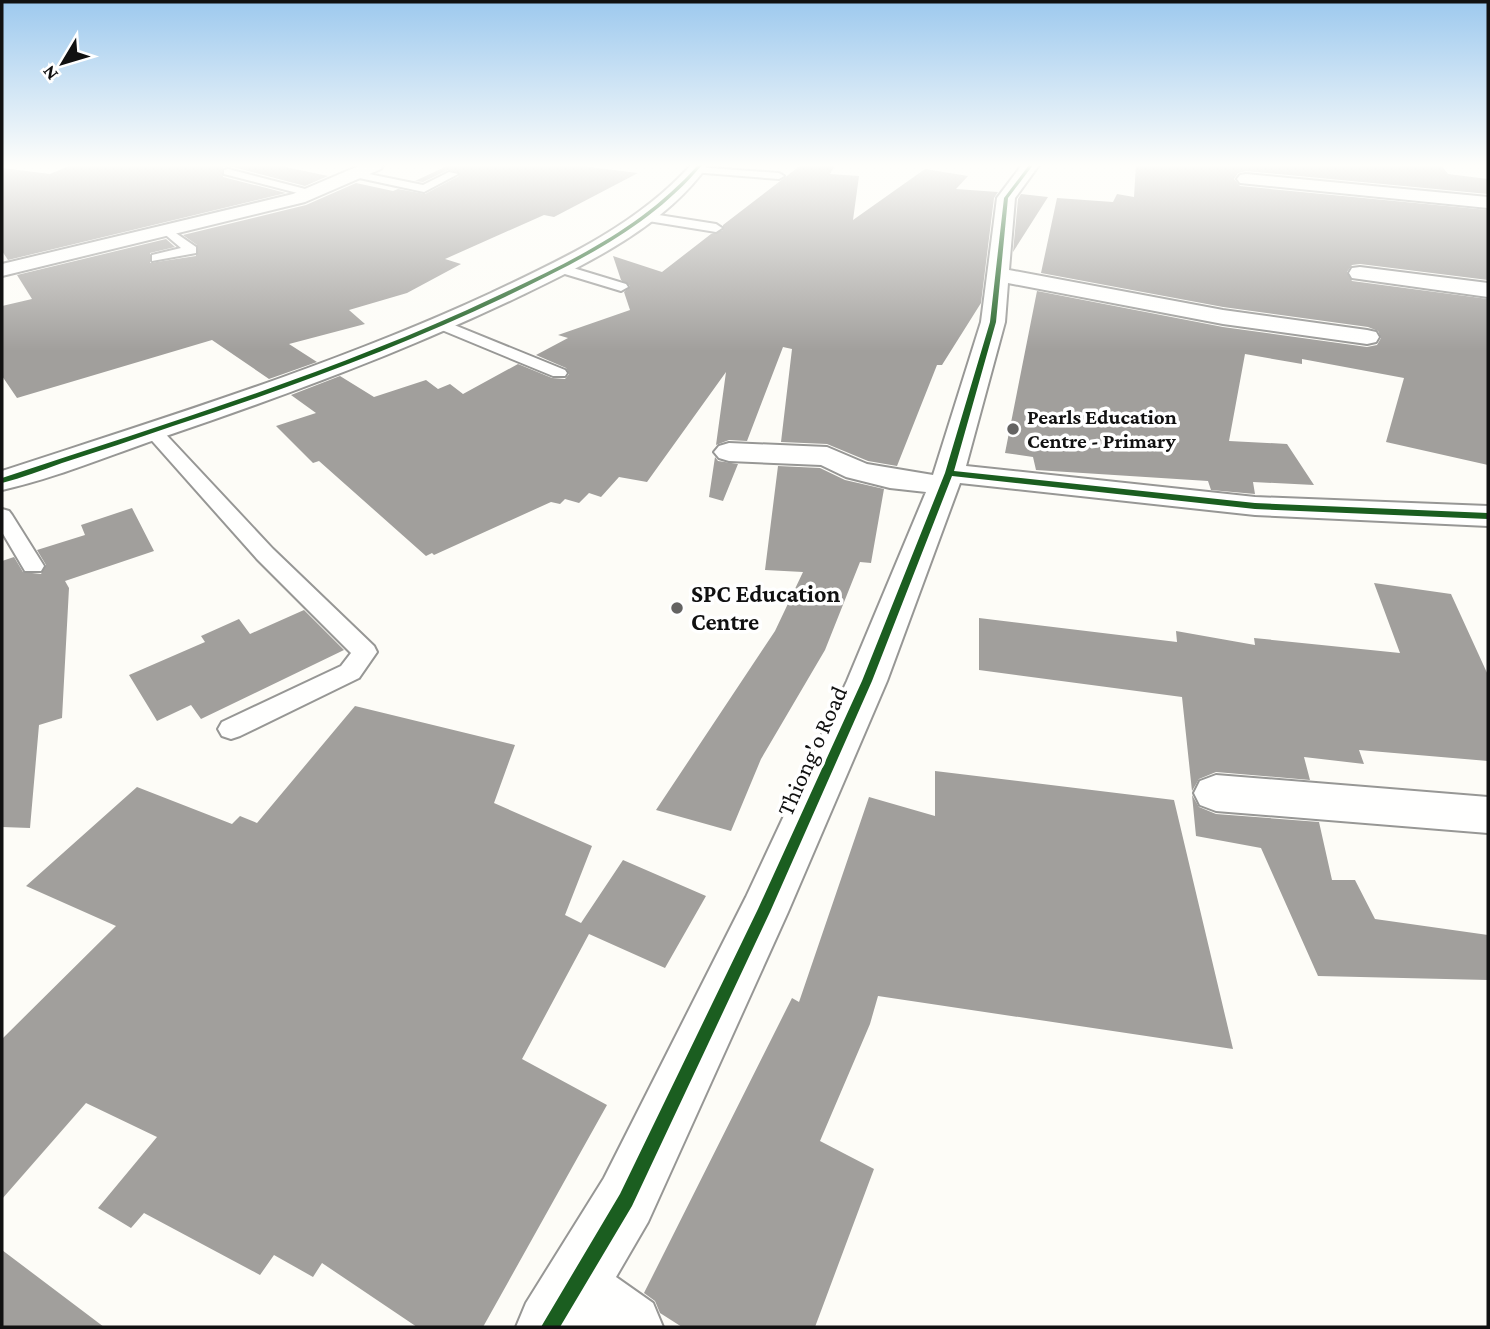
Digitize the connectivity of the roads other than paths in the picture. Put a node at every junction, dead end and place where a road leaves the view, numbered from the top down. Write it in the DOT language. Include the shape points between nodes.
graph roads {
  1 [pos="182,227"];
  2 [pos="630,227"];
  3 [pos="709,227"];
  4 [pos="1003,227"];
  5 [pos="716,228"];
  6 [pos="167,231"];
  7 [pos="157,258"];
  8 [pos="560,268"];
  9 [pos="2,270"];
  10 [pos="1360,273"];
  11 [pos="997,274"];
  12 [pos="621,287"];
  13 [pos="1488,290"];
  14 [pos="442,325"];
  15 [pos="1367,338"];
  16 [pos="559,373"];
  17 [pos="152,430"];
  18 [pos="729,452"];
  19 [pos="947,479"];
  20 [pos="2,481"];
  21 [pos="2,515"];
  22 [pos="1488,516"];
  23 [pos="33,566"];
  24 [pos="231,729"];
  25 [pos="1216,793"];
  26 [pos="1488,815"];
  27 [pos="562,1307"];
  28 [pos="629,1327"];
  1 -- 6 [label="street"];
  2 -- 8 [label="street"];
  3 -- 5 [label="lane"];
  4 -- 11 [label="street, Thiong'o Road"];
  6 -- 7 [label="lane" via="191,250"];
  6 -- 9 [label="street"];
  8 -- 12 [label="lane"];
  8 -- 14 [label="street"];
  10 -- 13 [label="street"];
  11 -- 15 [label="street" via="1223,317"];
  11 -- 19 [label="street, Thiong'o Road" via="993,322"];
  14 -- 16 [label="lane"];
  14 -- 17 [label="street" via="298,383"];
  17 -- 20 [label="street"];
  17 -- 24 [label="lane" via="265,554 365,652 350,672"];
  18 -- 19 [label="street" via="827,456 890,480"];
  19 -- 22 [label="street" via="1255,506"];
  19 -- 27 [label="street, Thiong'o Road" via="867,681 763,912 626,1200"];
  21 -- 23 [label="lane"];
  25 -- 26 [label="street"];
  27 -- 28 [label="street"];
}
